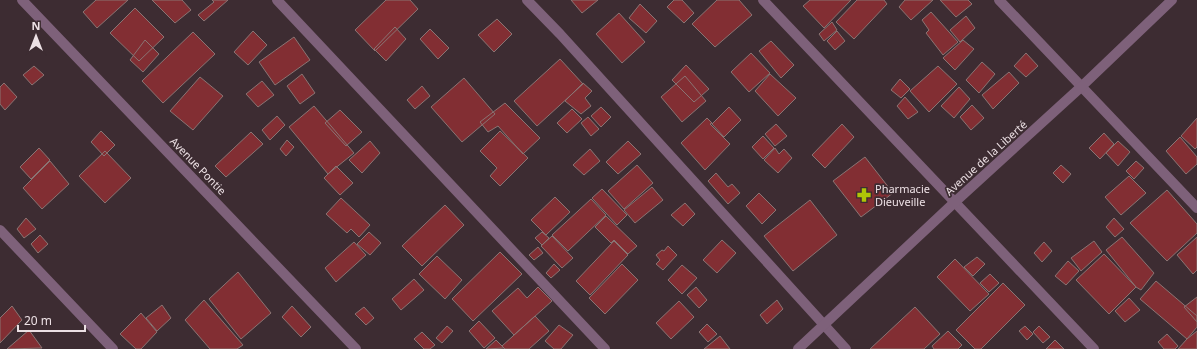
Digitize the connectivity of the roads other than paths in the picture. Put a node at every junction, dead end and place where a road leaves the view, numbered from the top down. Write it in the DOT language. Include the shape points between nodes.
graph roads {
  1 [pos="22,0"];
  2 [pos="277,0"];
  3 [pos="527,0"];
  4 [pos="763,0"];
  5 [pos="999,0"];
  6 [pos="1172,0"];
  7 [pos="1081,87"];
  8 [pos="956,201"];
  9 [pos="1197,208"];
  10 [pos="0,230"];
  11 [pos="824,326"];
  12 [pos="113,349"];
  13 [pos="356,349"];
  14 [pos="605,349"];
  15 [pos="798,349"];
  16 [pos="846,349"];
  17 [pos="1094,349"];
  1 -- 13 [label="street, Avenue Pontie"];
  2 -- 14 [label="street"];
  3 -- 11 [label="street"];
  4 -- 8 [label="street"];
  5 -- 7 [label="street"];
  6 -- 7 [label="street, Avenue de la Liberté"];
  7 -- 8 [label="street, Avenue de la Liberté"];
  7 -- 9 [label="street"];
  8 -- 11 [label="street, Avenue de la Liberté"];
  8 -- 17 [label="street"];
  10 -- 12 [label="street"];
  11 -- 15 [label="street, Avenue de la Liberté"];
  11 -- 16 [label="street"];
}
